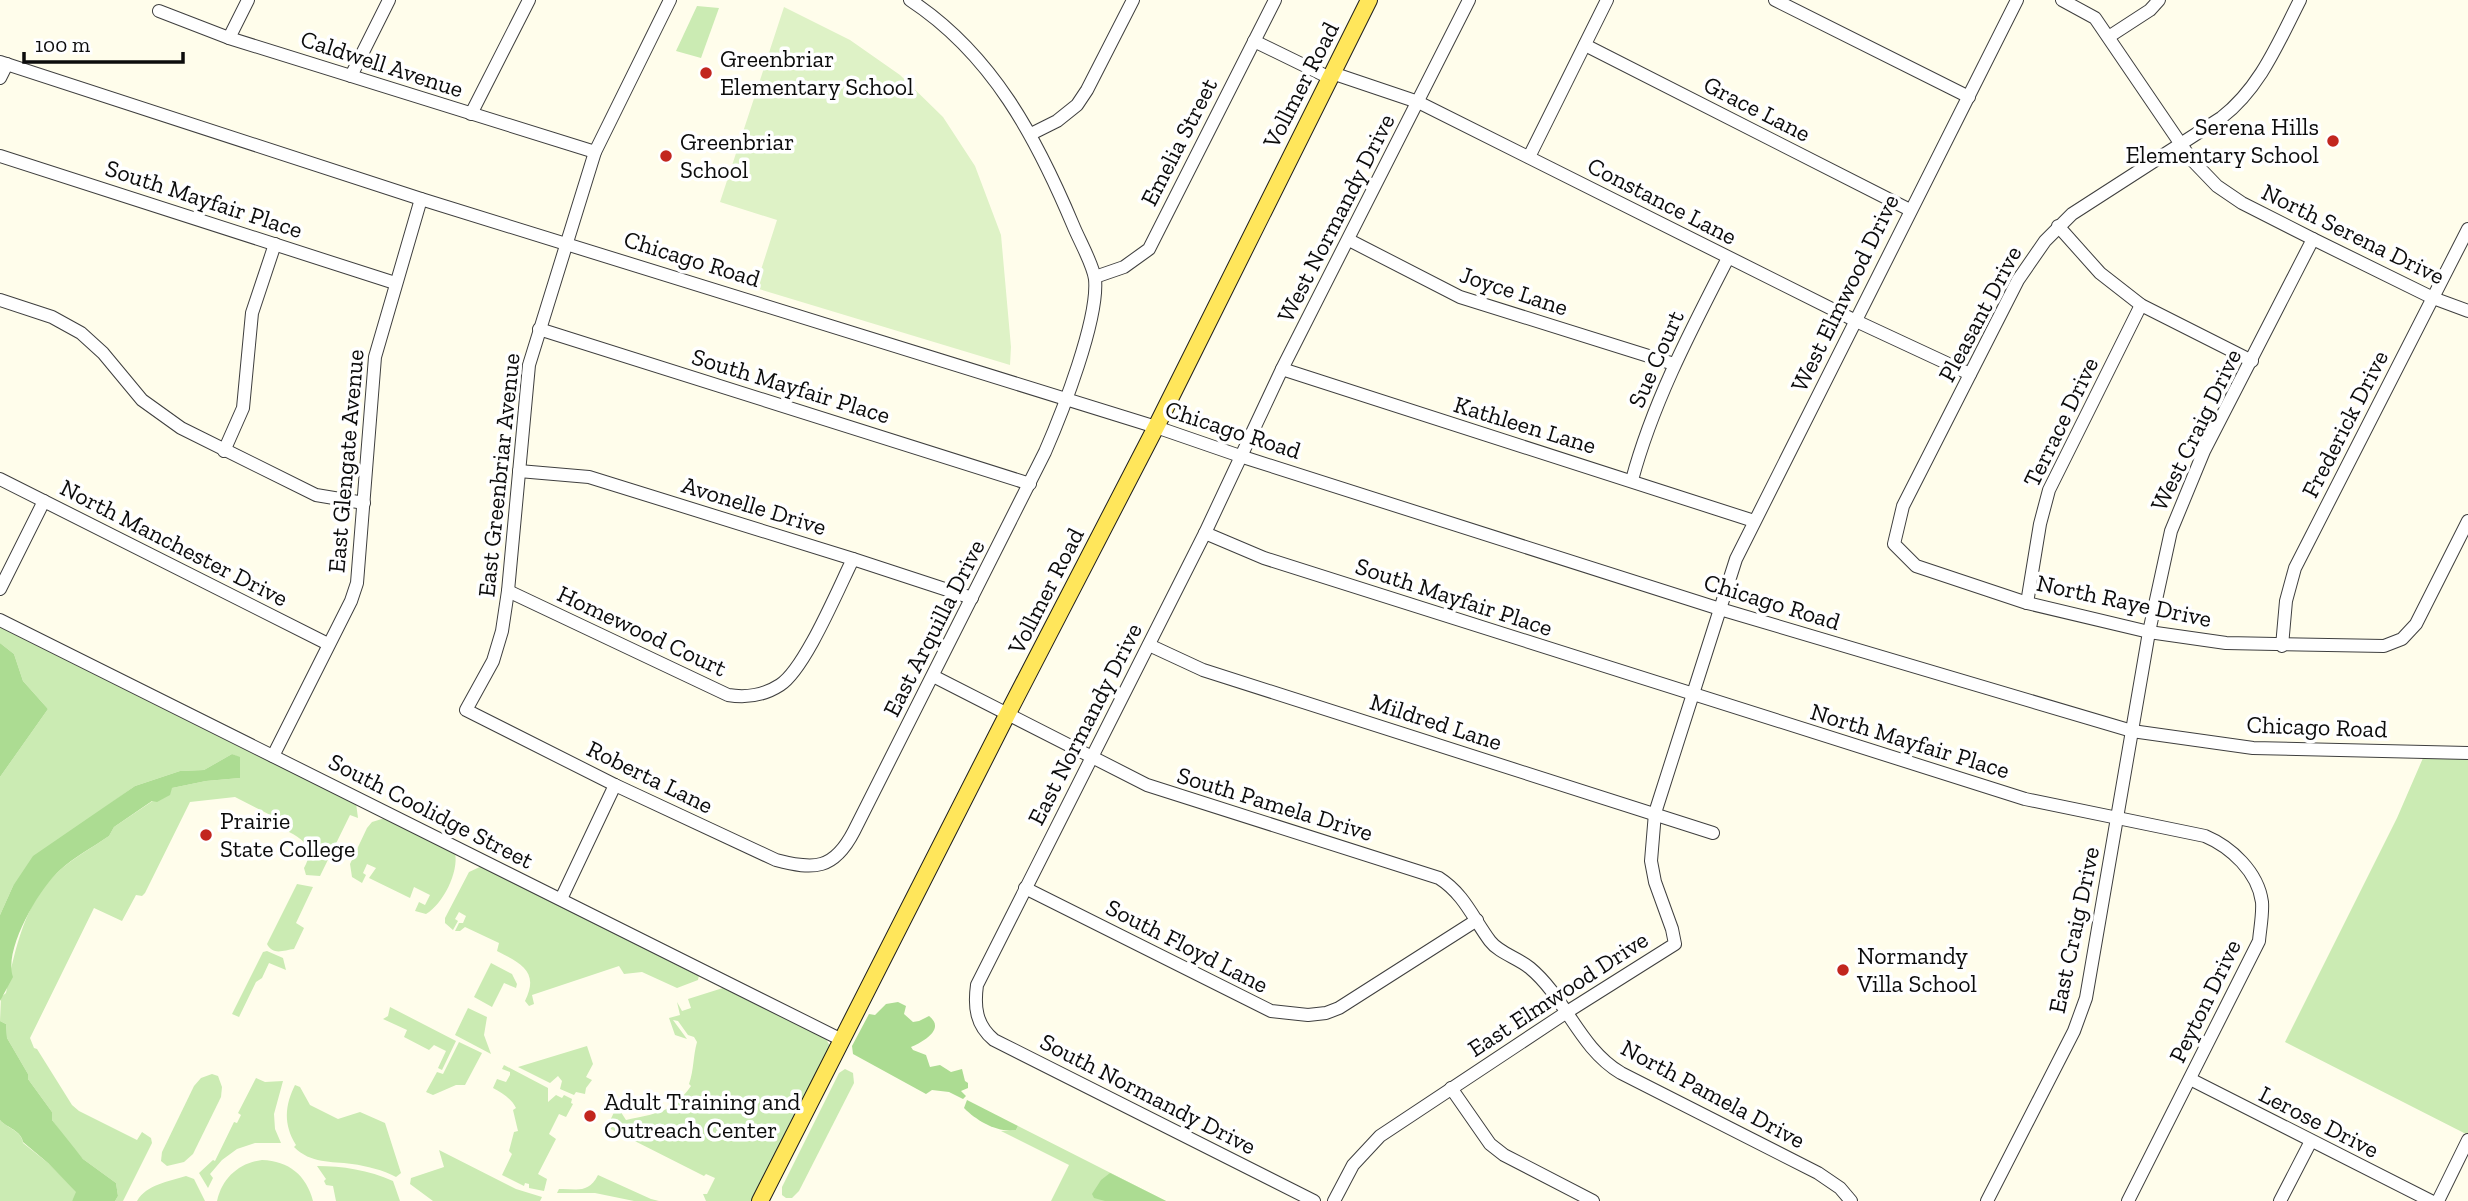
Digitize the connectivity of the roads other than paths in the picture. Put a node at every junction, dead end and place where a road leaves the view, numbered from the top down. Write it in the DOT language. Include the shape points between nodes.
graph roads {
  1 [pos="248,0"];
  2 [pos="389,0"];
  3 [pos="529,0"];
  4 [pos="670,0"];
  5 [pos="911,0"];
  6 [pos="1133,0"];
  7 [pos="1275,0"];
  8 [pos="1369,0"];
  9 [pos="1469,0"];
  10 [pos="1607,0"];
  11 [pos="1775,0"];
  12 [pos="2017,0"];
  13 [pos="2062,0"];
  14 [pos="2159,0"];
  15 [pos="2300,0"];
  16 [pos="159,11"];
  17 [pos="2110,36"];
  18 [pos="229,38"];
  19 [pos="1254,41"];
  20 [pos="1585,45"];
  21 [pos="3,63"];
  22 [pos="1331,75"];
  23 [pos="351,76"];
  24 [pos="0,78"];
  25 [pos="1969,97"];
  26 [pos="1418,102"];
  27 [pos="471,114"];
  28 [pos="1031,134"];
  29 [pos="2180,144"];
  30 [pos="595,152"];
  31 [pos="0,156"];
  32 [pos="1529,157"];
  33 [pos="421,199"];
  34 [pos="1910,210"];
  35 [pos="2058,226"];
  36 [pos="2468,229"];
  37 [pos="2313,239"];
  38 [pos="1349,240"];
  39 [pos="565,242"];
  40 [pos="275,244"];
  41 [pos="1728,258"];
  42 [pos="1095,277"];
  43 [pos="395,283"];
  44 [pos="2433,298"];
  45 [pos="0,300"];
  46 [pos="2141,305"];
  47 [pos="2468,311"];
  48 [pos="1856,321"];
  49 [pos="539,329"];
  50 [pos="2252,361"];
  51 [pos="1674,364"];
  52 [pos="1282,369"];
  53 [pos="1970,374"];
  54 [pos="1066,398"];
  55 [pos="1156,427"];
  56 [pos="224,451"];
  57 [pos="1243,457"];
  58 [pos="519,471"];
  59 [pos="0,479"];
  60 [pos="1632,480"];
  61 [pos="1030,484"];
  62 [pos="44,501"];
  63 [pos="364,503"];
  64 [pos="1755,521"];
  65 [pos="2468,521"];
  66 [pos="1205,533"];
  67 [pos="1894,544"];
  68 [pos="853,559"];
  69 [pos="0,589"];
  70 [pos="508,591"];
  71 [pos="972,598"];
  72 [pos="2027,603"];
  73 [pos="1720,609"];
  74 [pos="0,620"];
  75 [pos="2150,632"];
  76 [pos="328,644"];
  77 [pos="1149,645"];
  78 [pos="2282,646"];
  79 [pos="933,676"];
  80 [pos="1693,694"];
  81 [pos="466,710"];
  82 [pos="1008,713"];
  83 [pos="2132,731"];
  84 [pos="2468,753"];
  85 [pos="273,756"];
  86 [pos="1092,756"];
  87 [pos="615,785"];
  88 [pos="1655,813"];
  89 [pos="2118,819"];
  90 [pos="1713,833"];
  91 [pos="821,865"];
  92 [pos="1025,888"];
  93 [pos="561,899"];
  94 [pos="1477,920"];
  95 [pos="976,1012"];
  96 [pos="1567,1012"];
  97 [pos="842,1040"];
  98 [pos="2190,1079"];
  99 [pos="1451,1088"];
  100 [pos="2468,1140"];
  101 [pos="2311,1141"];
  102 [pos="761,1201"];
  103 [pos="1314,1201"];
  104 [pos="1334,1201"];
  105 [pos="1593,1201"];
  106 [pos="1851,1201"];
  107 [pos="1987,1201"];
  108 [pos="2128,1201"];
  109 [pos="2280,1201"];
  110 [pos="2431,1201"];
  111 [pos="2438,1201"];
  1 -- 18 [label="street"];
  2 -- 23 [label="street"];
  3 -- 27 [label="street"];
  4 -- 30 [label="street, East Greenbriar Avenue"];
  5 -- 28 [label="street" via="968,46"];
  6 -- 28 [label="street" via="1077,105"];
  7 -- 19 [label="street, Emelia Street"];
  8 -- 22 [label="main road, Vollmer Road"];
  9 -- 26 [label="street, West Normandy Drive"];
  10 -- 20 [label="street"];
  11 -- 25 [label="street"];
  12 -- 25 [label="street, West Elmwood Drive"];
  13 -- 17 [label="street, North Serena Drive" via="2089,12"];
  14 -- 17 [label="street"];
  15 -- 29 [label="street, Pleasant Drive" via="2250,91 2221,118"];
  16 -- 18 [label="street, Caldwell Avenue"];
  17 -- 29 [label="street, North Serena Drive"];
  18 -- 23 [label="street, Caldwell Avenue"];
  19 -- 22 [label="street, Constance Lane"];
  19 -- 42 [label="street, Emelia Street" via="1149,248 1124,267"];
  20 -- 32 [label="street"];
  20 -- 34 [label="street, Grace Lane"];
  21 -- 24 [label="street"];
  21 -- 33 [label="street, Chicago Road"];
  22 -- 26 [label="street, Constance Lane"];
  22 -- 55 [label="main road, Vollmer Road"];
  23 -- 27 [label="street, Caldwell Avenue"];
  25 -- 34 [label="street, West Elmwood Drive"];
  26 -- 32 [label="street, Constance Lane"];
  26 -- 38 [label="street, West Normandy Drive"];
  27 -- 30 [label="street, Caldwell Avenue"];
  28 -- 42 [label="street"];
  29 -- 35 [label="street, Pleasant Drive"];
  29 -- 37 [label="street, North Serena Drive" via="2206,176 2231,196"];
  30 -- 39 [label="street, East Greenbriar Avenue"];
  31 -- 40 [label="street, South Mayfair Place"];
  32 -- 41 [label="street, Constance Lane"];
  33 -- 39 [label="street, Chicago Road"];
  33 -- 43 [label="street, East Glengate Avenue"];
  34 -- 48 [label="street, West Elmwood Drive"];
  35 -- 46 [label="street" via="2100,274"];
  35 -- 53 [label="street, Pleasant Drive" via="2028,263"];
  36 -- 44 [label="street, Frederick Drive"];
  37 -- 44 [label="street, North Serena Drive"];
  37 -- 50 [label="street, West Craig Drive"];
  38 -- 51 [label="street, Joyce Lane" via="1460,297"];
  38 -- 52 [label="street, West Normandy Drive"];
  39 -- 49 [label="street, East Greenbriar Avenue"];
  39 -- 54 [label="street, Chicago Road"];
  40 -- 43 [label="street, South Mayfair Place"];
  40 -- 56 [label="street" via="252,313 243,408"];
  41 -- 48 [label="street, Constance Lane"];
  41 -- 51 [label="street, Sue Court"];
  42 -- 54 [label="street, East Arquilla Drive" via="1092,311"];
  43 -- 63 [label="street, East Glengate Avenue" via="375,357"];
  44 -- 47 [label="street, North Serena Drive"];
  44 -- 78 [label="street, Frederick Drive" via="2295,568"];
  45 -- 56 [label="street" via="81,333 142,400"];
  46 -- 50 [label="street"];
  46 -- 72 [label="street, Terrace Drive" via="2049,490"];
  48 -- 53 [label="street, Constance Lane"];
  48 -- 64 [label="street, West Elmwood Drive"];
  49 -- 58 [label="street, East Greenbriar Avenue" via="525,388"];
  49 -- 61 [label="street, South Mayfair Place"];
  50 -- 75 [label="street, West Craig Drive" via="2179,509"];
  51 -- 60 [label="street, Sue Court"];
  52 -- 57 [label="street, West Normandy Drive"];
  52 -- 60 [label="street, Kathleen Lane"];
  53 -- 67 [label="street, Pleasant Drive" via="1903,506"];
  54 -- 55 [label="street, Chicago Road"];
  54 -- 61 [label="street, East Arquilla Drive"];
  55 -- 57 [label="street, Chicago Road"];
  55 -- 82 [label="main road, Vollmer Road"];
  56 -- 63 [label="street" via="316,495"];
  57 -- 66 [label="street, East Normandy Drive"];
  57 -- 73 [label="street, Chicago Road"];
  58 -- 68 [label="street, Avonelle Drive" via="589,477"];
  58 -- 70 [label="street, East Greenbriar Avenue"];
  59 -- 62 [label="street, North Manchester Drive"];
  60 -- 64 [label="street, Kathleen Lane"];
  61 -- 71 [label="street, East Arquilla Drive"];
  62 -- 69 [label="street"];
  62 -- 76 [label="street, North Manchester Drive"];
  63 -- 76 [label="street, East Glengate Avenue" via="357,583"];
  64 -- 73 [label="street, West Elmwood Drive"];
  65 -- 78 [label="street, North Raye Drive" via="2416,624 2402,639 2384,646"];
  66 -- 77 [label="street, East Normandy Drive"];
  66 -- 80 [label="street, South Mayfair Place" via="1264,558"];
  67 -- 72 [label="street, North Raye Drive" via="1916,566"];
  68 -- 70 [label="street, Homewood Court" via="801,662 781,684 746,698 728,695"];
  68 -- 71 [label="street, Avonelle Drive"];
  70 -- 81 [label="street, East Greenbriar Avenue" via="493,660"];
  71 -- 79 [label="street, East Arquilla Drive"];
  72 -- 75 [label="street, North Raye Drive"];
  73 -- 80 [label="street, East Elmwood Drive"];
  73 -- 83 [label="street, Chicago Road"];
  74 -- 85 [label="street, South Coolidge Street"];
  75 -- 78 [label="street, North Raye Drive"];
  75 -- 83 [label="street, West Craig Drive"];
  76 -- 85 [label="street, East Glengate Avenue"];
  77 -- 86 [label="street, East Normandy Drive"];
  77 -- 88 [label="street, Mildred Lane" via="1203,670"];
  79 -- 82 [label="street, South Pamela Drive"];
  79 -- 91 [label="street, East Arquilla Drive" via="850,840"];
  80 -- 88 [label="street, East Elmwood Drive"];
  80 -- 89 [label="street, North Mayfair Place" via="2025,799"];
  81 -- 87 [label="street, Roberta Lane"];
  82 -- 86 [label="street, South Pamela Drive"];
  82 -- 97 [label="main road, Vollmer Road"];
  83 -- 84 [label="street, Chicago Road" via="2253,748"];
  83 -- 89 [label="street, East Craig Drive"];
  85 -- 93 [label="street, South Coolidge Street"];
  86 -- 92 [label="street, East Normandy Drive"];
  86 -- 94 [label="street, South Pamela Drive" via="1147,785 1430,874 1453,888"];
  87 -- 91 [label="street, Roberta Lane" via="776,860 804,867"];
  87 -- 93 [label="street"];
  88 -- 90 [label="street, Mildred Lane"];
  88 -- 96 [label="street, East Elmwood Drive" via="1651,861 1675,944"];
  89 -- 98 [label="street, Peyton Drive" via="2205,836 2222,845 2246,867 2262,901 2259,941"];
  89 -- 107 [label="street, East Craig Drive" via="2083,1009"];
  92 -- 94 [label="street, South Floyd Lane" via="1271,1012 1308,1015 1326,1013 1354,1000"];
  92 -- 95 [label="street, East Normandy Drive" via="977,985"];
  93 -- 97 [label="street, South Coolidge Street"];
  94 -- 96 [label="street, South Pamela Drive" via="1491,943 1530,967"];
  95 -- 103 [label="street, South Normandy Drive" via="989,1035 1001,1044"];
  96 -- 99 [label="street, East Elmwood Drive"];
  96 -- 106 [label="street, North Pamela Drive" via="1588,1045 1614,1069 1818,1173"];
  97 -- 102 [label="main road, Vollmer Road"];
  98 -- 101 [label="street, Lerose Drive"];
  98 -- 108 [label="street, Peyton Drive"];
  99 -- 104 [label="street, East Elmwood Drive" via="1380,1136 1353,1165"];
  99 -- 105 [label="street" via="1490,1144"];
  100 -- 111 [label="street"];
  101 -- 109 [label="street"];
  101 -- 110 [label="street, Lerose Drive"];
}
